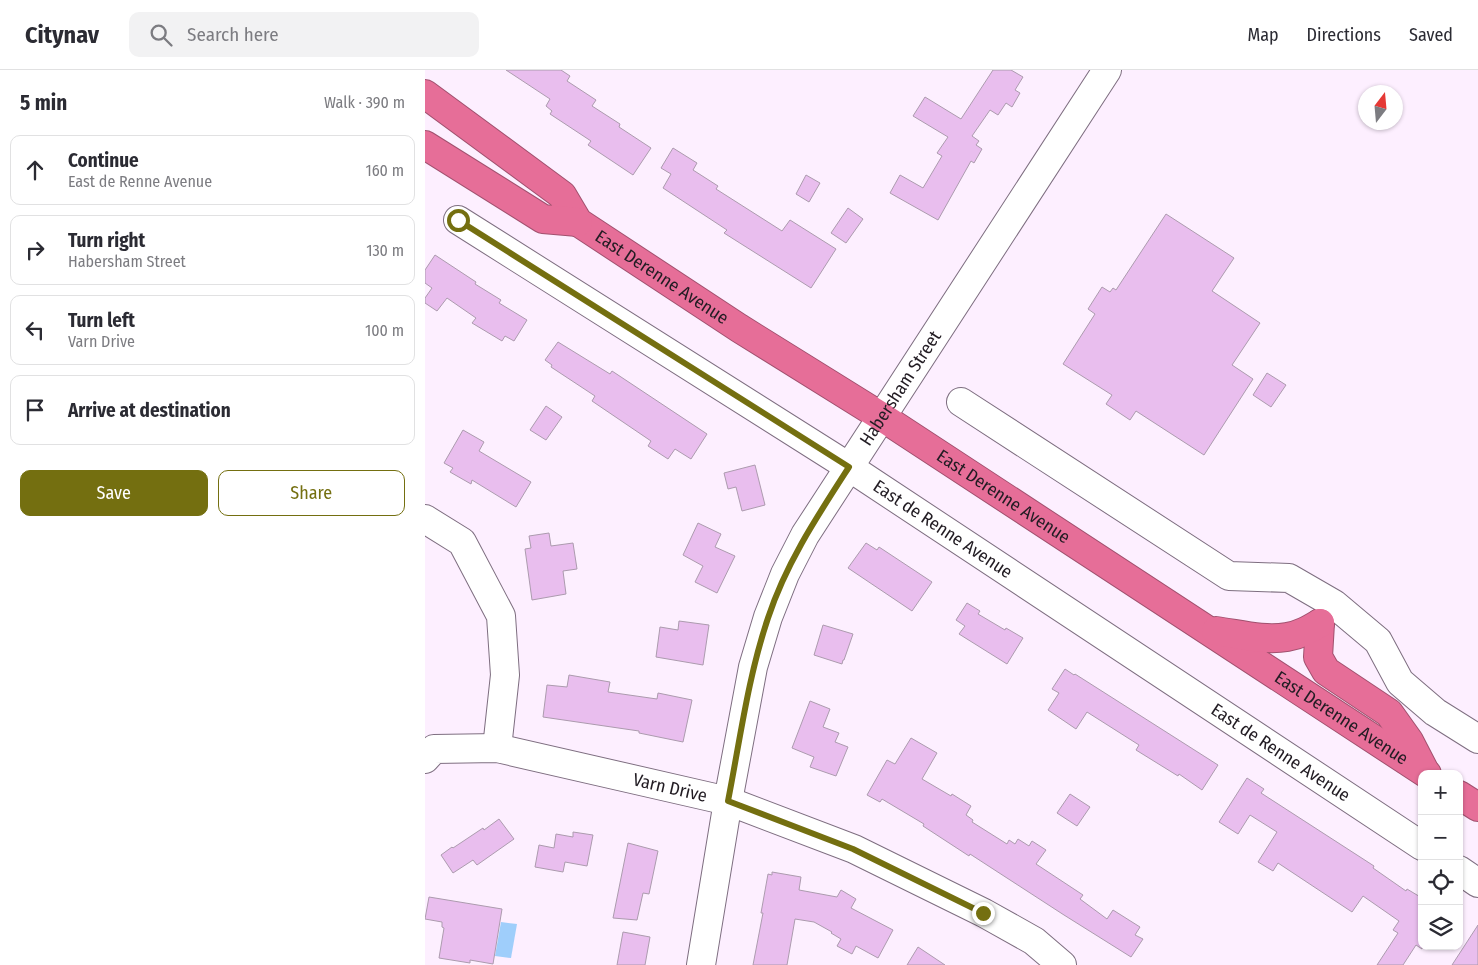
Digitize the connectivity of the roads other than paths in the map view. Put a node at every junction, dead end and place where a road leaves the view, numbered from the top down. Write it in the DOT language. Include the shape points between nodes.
graph roads {
  1 [pos="1107,70"];
  2 [pos="425,94"];
  3 [pos="425,145"];
  4 [pos="458,220"];
  5 [pos="578,222"];
  6 [pos="961,402"];
  7 [pos="882,417"];
  8 [pos="849,467"];
  9 [pos="425,519"];
  10 [pos="1209,630"];
  11 [pos="1478,739"];
  12 [pos="497,748"];
  13 [pos="425,759"];
  14 [pos="1421,770"];
  15 [pos="1424,770"];
  16 [pos="1463,797"];
  17 [pos="728,801"];
  18 [pos="1478,807"];
  19 [pos="1418,843"];
  20 [pos="1463,873"];
  21 [pos="1478,883"];
  22 [pos="701,965"];
  23 [pos="1062,965"];
  1 -- 7 [label="street, Habersham Street"];
  2 -- 5 [label="highway, East Derenne Avenue" via="562,195"];
  3 -- 5 [label="highway, East Derenne Avenue" via="543,219"];
  4 -- 8 [label="street, East de Renne Avenue"];
  5 -- 7 [label="highway, East Derenne Avenue"];
  6 -- 11 [label="street" via="1229,576 1289,578 1333,604 1378,641 1400,682 1435,712"];
  7 -- 8 [label="street, Habersham Street"];
  7 -- 10 [label="highway, East Derenne Avenue"];
  8 -- 17 [label="street, Habersham Street" via="805,535 768,617 753,667"];
  8 -- 19 [label="street, East de Renne Avenue"];
  9 -- 12 [label="street" via="463,542 501,616 505,675"];
  10 -- 14 [label="highway, East Derenne Avenue"];
  10 -- 15 [label="highway" via="1279,638 1301,633 1321,623 1318,657 1326,671 1389,713"];
  12 -- 13 [label="street, Varn Drive" via="434,749"];
  12 -- 17 [label="street, Varn Drive"];
  16 -- 18 [label="highway"];
  17 -- 22 [label="street, Habersham Street"];
  17 -- 23 [label="street, Varn Drive" via="853,849 1009,927 1033,941"];
  20 -- 21 [label="street"];
}
